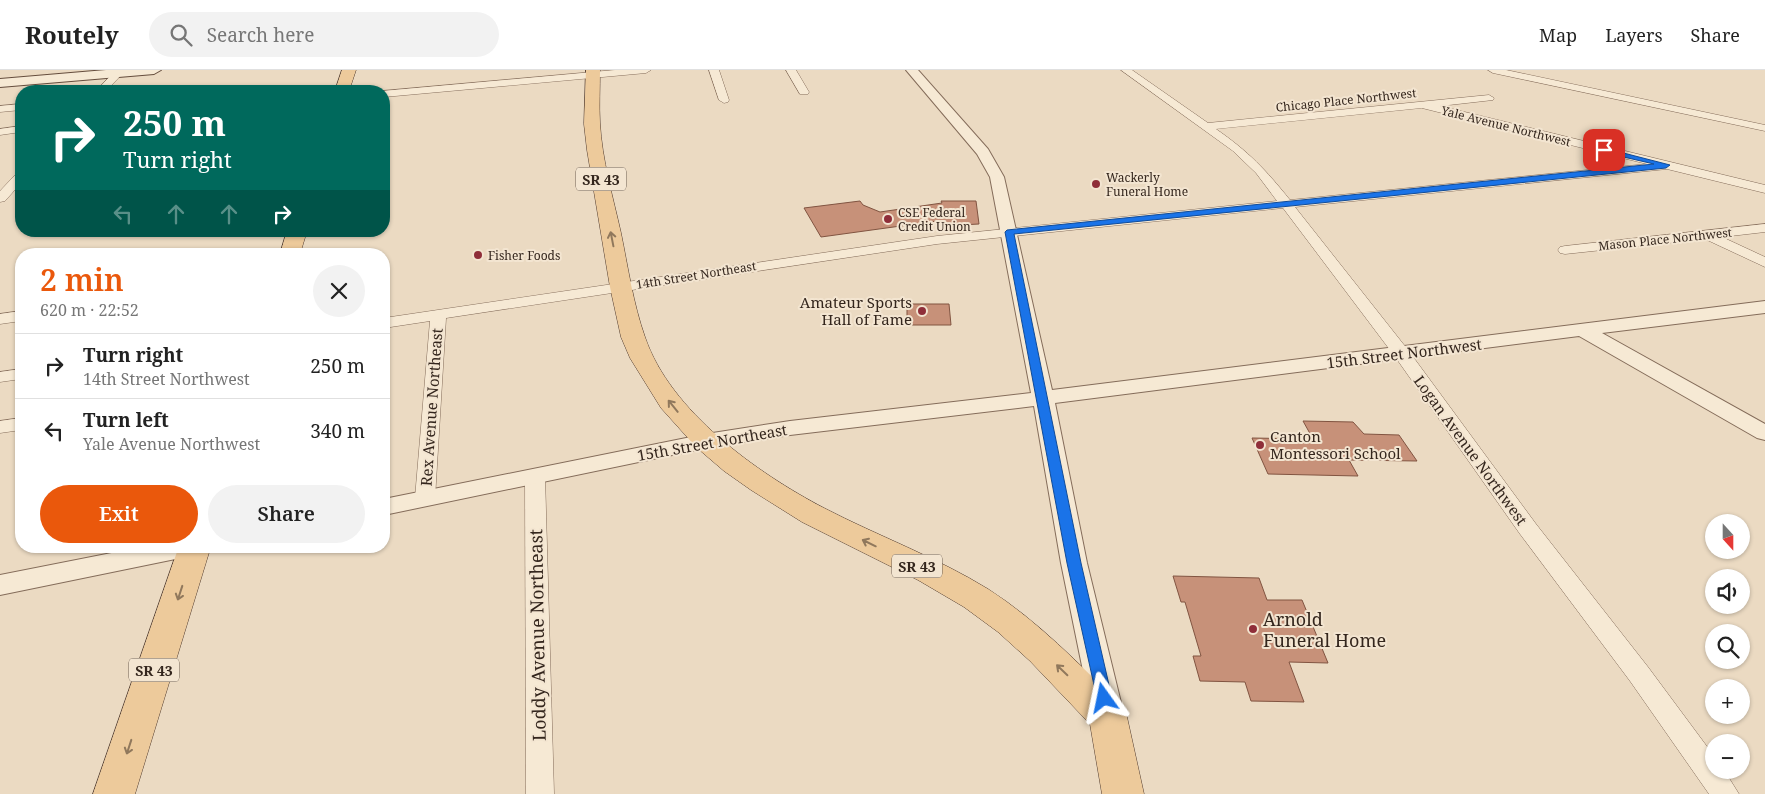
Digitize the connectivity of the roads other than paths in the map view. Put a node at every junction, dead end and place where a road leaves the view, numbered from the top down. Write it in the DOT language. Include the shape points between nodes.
graph roads {
  1 [pos="154,70"];
  2 [pos="349,70"];
  3 [pos="646,70"];
  4 [pos="714,70"];
  5 [pos="791,70"];
  6 [pos="912,70"];
  7 [pos="1126,70"];
  8 [pos="1493,70"];
  9 [pos="120,72"];
  10 [pos="592,72"];
  11 [pos="0,84"];
  12 [pos="107,85"];
  13 [pos="344,85"];
  14 [pos="804,92"];
  15 [pos="390,93"];
  16 [pos="1489,98"];
  17 [pos="724,100"];
  18 [pos="1422,105"];
  19 [pos="15,108"];
  20 [pos="0,109"];
  21 [pos="1206,127"];
  22 [pos="1765,128"];
  23 [pos="15,130"];
  24 [pos="0,132"];
  25 [pos="1666,165"];
  26 [pos="15,180"];
  27 [pos="0,183"];
  28 [pos="15,183"];
  29 [pos="1765,190"];
  30 [pos="0,198"];
  31 [pos="1288,205"];
  32 [pos="1765,228"];
  33 [pos="1010,232"];
  34 [pos="1706,234"];
  35 [pos="1566,250"];
  36 [pos="1765,263"];
  37 [pos="622,287"];
  38 [pos="1765,308"];
  39 [pos="438,315"];
  40 [pos="15,317"];
  41 [pos="0,319"];
  42 [pos="390,323"];
  43 [pos="1584,331"];
  44 [pos="1402,354"];
  45 [pos="15,375"];
  46 [pos="0,377"];
  47 [pos="1043,398"];
  48 [pos="15,425"];
  49 [pos="0,428"];
  50 [pos="1765,433"];
  51 [pos="706,442"];
  52 [pos="535,476"];
  53 [pos="425,498"];
  54 [pos="390,506"];
  55 [pos="160,553"];
  56 [pos="193,553"];
  57 [pos="0,585"];
  58 [pos="1108,718"];
  59 [pos="114,794"];
  60 [pos="540,794"];
  61 [pos="1123,794"];
  62 [pos="1725,794"];
  1 -- 9 [label="main road"];
  2 -- 13 [label="main road"];
  3 -- 10 [label="street"];
  4 -- 17 [label="street"];
  5 -- 14 [label="street"];
  6 -- 33 [label="street" via="988,160 997,177"];
  7 -- 21 [label="street, Logan Avenue Northwest"];
  8 -- 22 [label="street"];
  9 -- 11 [label="main road"];
  9 -- 12 [label="street"];
  10 -- 15 [label="street"];
  37 -- 10 [label="main road, SR 43, one-way" via="595,150"];
  16 -- 18 [label="street, Chicago Place Northwest"];
  18 -- 21 [label="street, Chicago Place Northwest"];
  18 -- 25 [label="street, Yale Avenue Northwest"];
  19 -- 20 [label="street"];
  21 -- 31 [label="street, Logan Avenue Northwest" via="1252,161"];
  23 -- 24 [label="street"];
  25 -- 29 [label="street, Yale Avenue Northwest"];
  25 -- 31 [label="street"];
  26 -- 27 [label="street"];
  28 -- 30 [label="street"];
  31 -- 33 [label="street"];
  31 -- 44 [label="street, Logan Avenue Northwest"];
  32 -- 34 [label="street, Mason Place Northwest"];
  33 -- 37 [label="street, 14th Street Northeast"];
  33 -- 47 [label="street"];
  34 -- 35 [label="street, Mason Place Northwest"];
  34 -- 36 [label="street"];
  37 -- 39 [label="street, 14th Street Northeast"];
  51 -- 37 [label="main road, SR 43, one-way" via="670,402 642,358 633,337"];
  38 -- 43 [label="street, 15th Street Northwest"];
  39 -- 42 [label="street, 14th Street Northeast"];
  39 -- 53 [label="street, Rex Avenue Northeast"];
  40 -- 41 [label="street"];
  43 -- 44 [label="street, 15th Street Northwest"];
  43 -- 50 [label="street"];
  44 -- 47 [label="street, 15th Street Northwest"];
  44 -- 62 [label="street, Logan Avenue Northwest" via="1528,530 1639,674"];
  45 -- 46 [label="street"];
  47 -- 51 [label="street, 15th Street Northeast" via="790,428"];
  47 -- 58 [label="street"];
  48 -- 49 [label="street"];
  51 -- 52 [label="street, 15th Street Northeast"];
  58 -- 51 [label="main road, SR 43, one-way" via="1043,651 976,598 813,515 741,470"];
  52 -- 53 [label="street, 15th Street Northeast"];
  52 -- 60 [label="street, Loddy Avenue Northeast"];
  53 -- 54 [label="street, 15th Street Northeast"];
  55 -- 57 [label="street"];
  56 -- 59 [label="main road, SR 43, one-way"];
  58 -- 61 [label="main road"];
}
